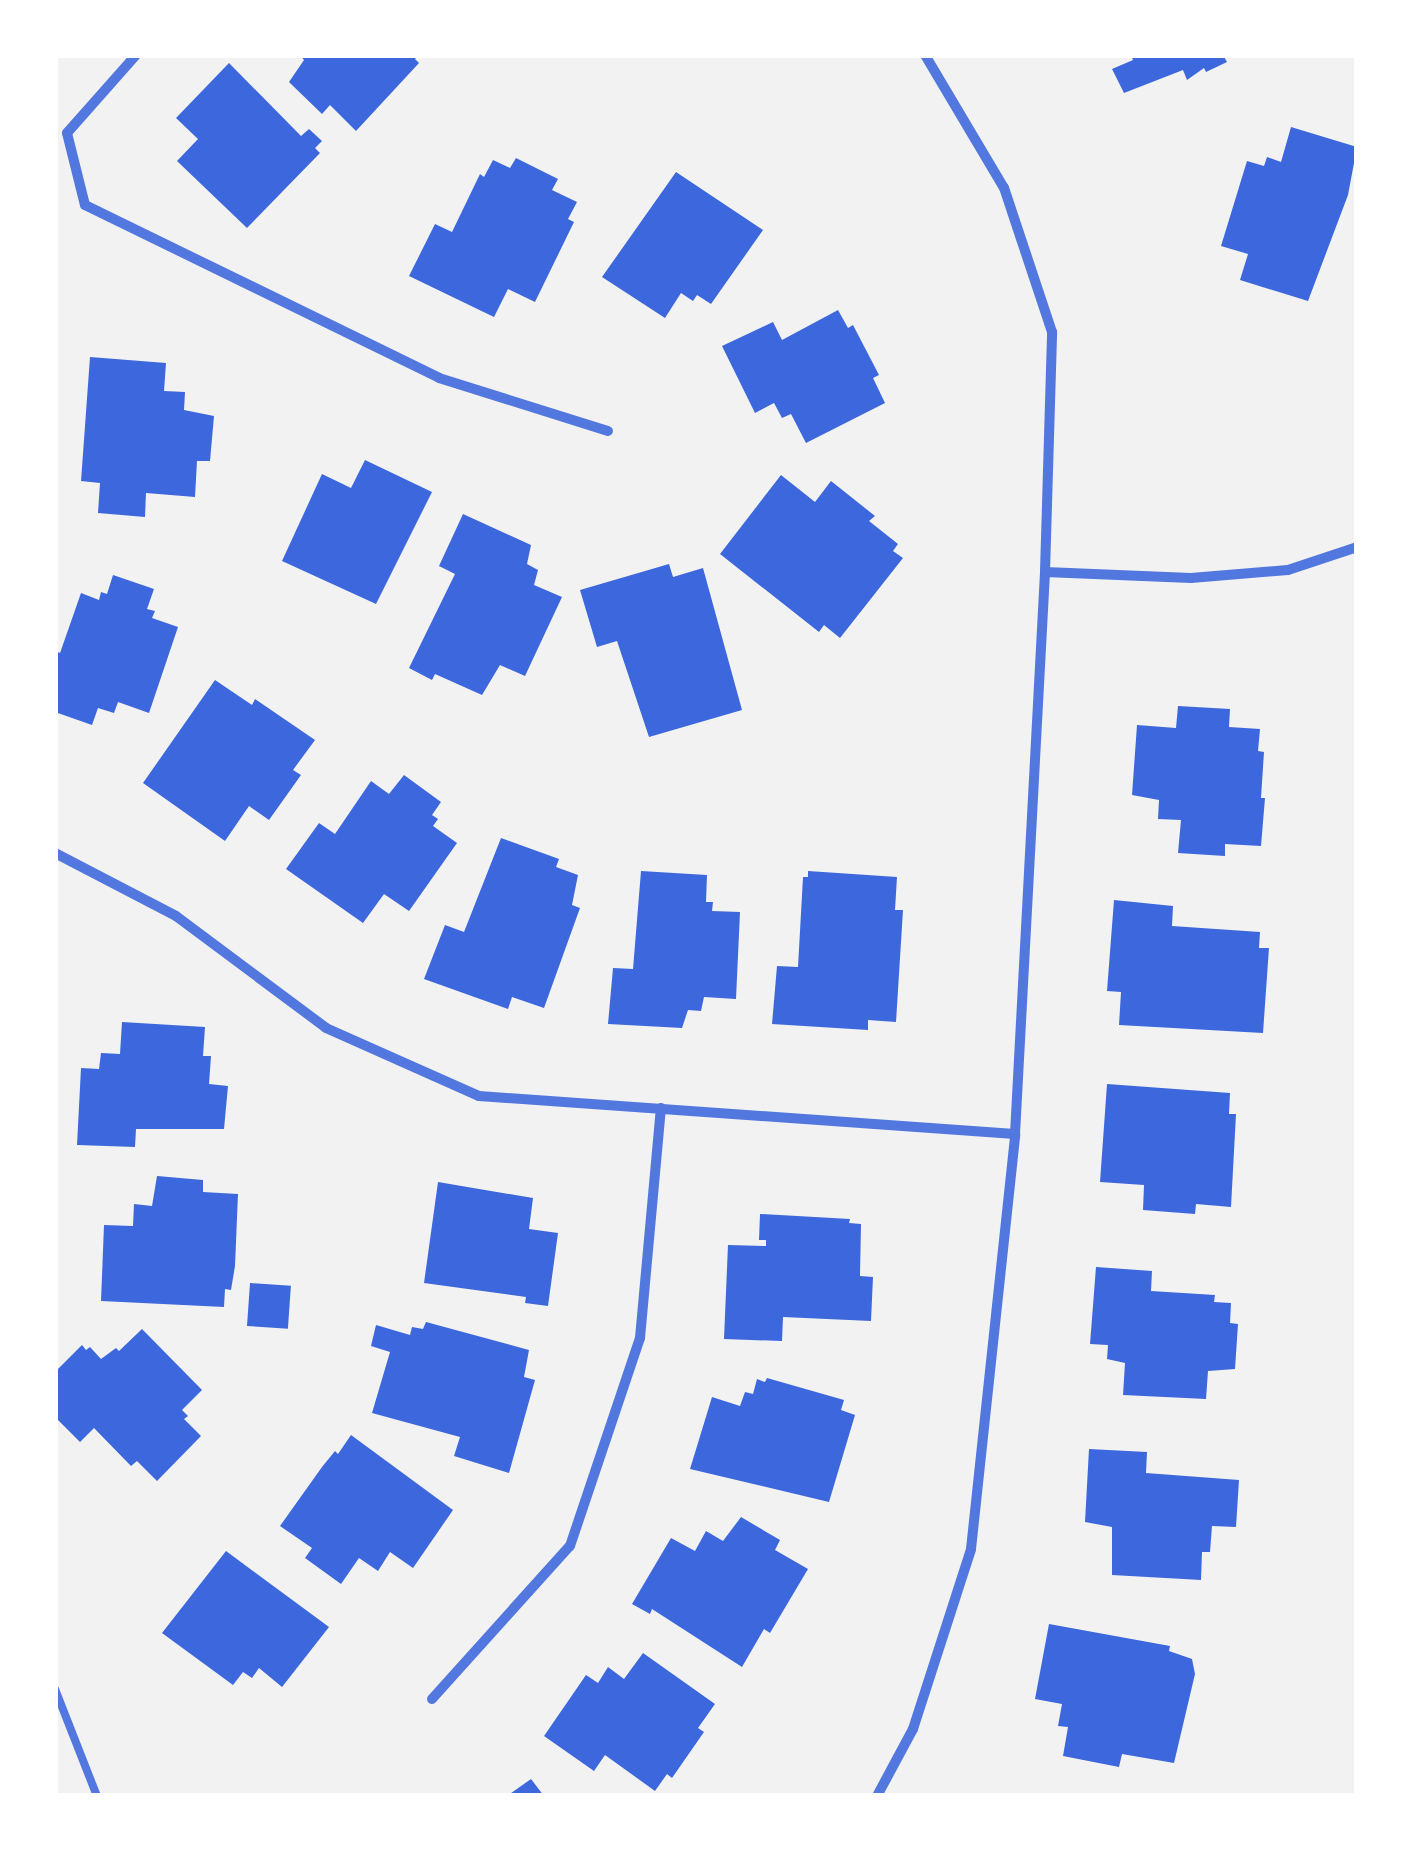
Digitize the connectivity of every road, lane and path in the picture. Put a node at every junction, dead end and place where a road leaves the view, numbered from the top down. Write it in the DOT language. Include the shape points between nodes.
graph roads {
  1 [pos="136,55"];
  2 [pos="925,55"];
  3 [pos="608,432"];
  4 [pos="1357,547"];
  5 [pos="1045,572"];
  6 [pos="55,853"];
  7 [pos="661,1108"];
  8 [pos="1016,1134"];
  9 [pos="55,1689"];
  10 [pos="432,1699"];
  11 [pos="97,1796"];
  12 [pos="876,1796"];
  1 -- 3 [label="street" via="67,133 85,206 438,378"];
  2 -- 5 [label="street" via="1004,188 1052,332"];
  4 -- 5 [label="street" via="1288,570 1210,577"];
  5 -- 8 [label="street"];
  6 -- 7 [label="street" via="176,916 326,1028 479,1096"];
  7 -- 8 [label="street"];
  7 -- 10 [label="street" via="640,1338 570,1546"];
  8 -- 12 [label="street" via="970,1549 913,1730"];
  9 -- 11 [label="lane"];
}
